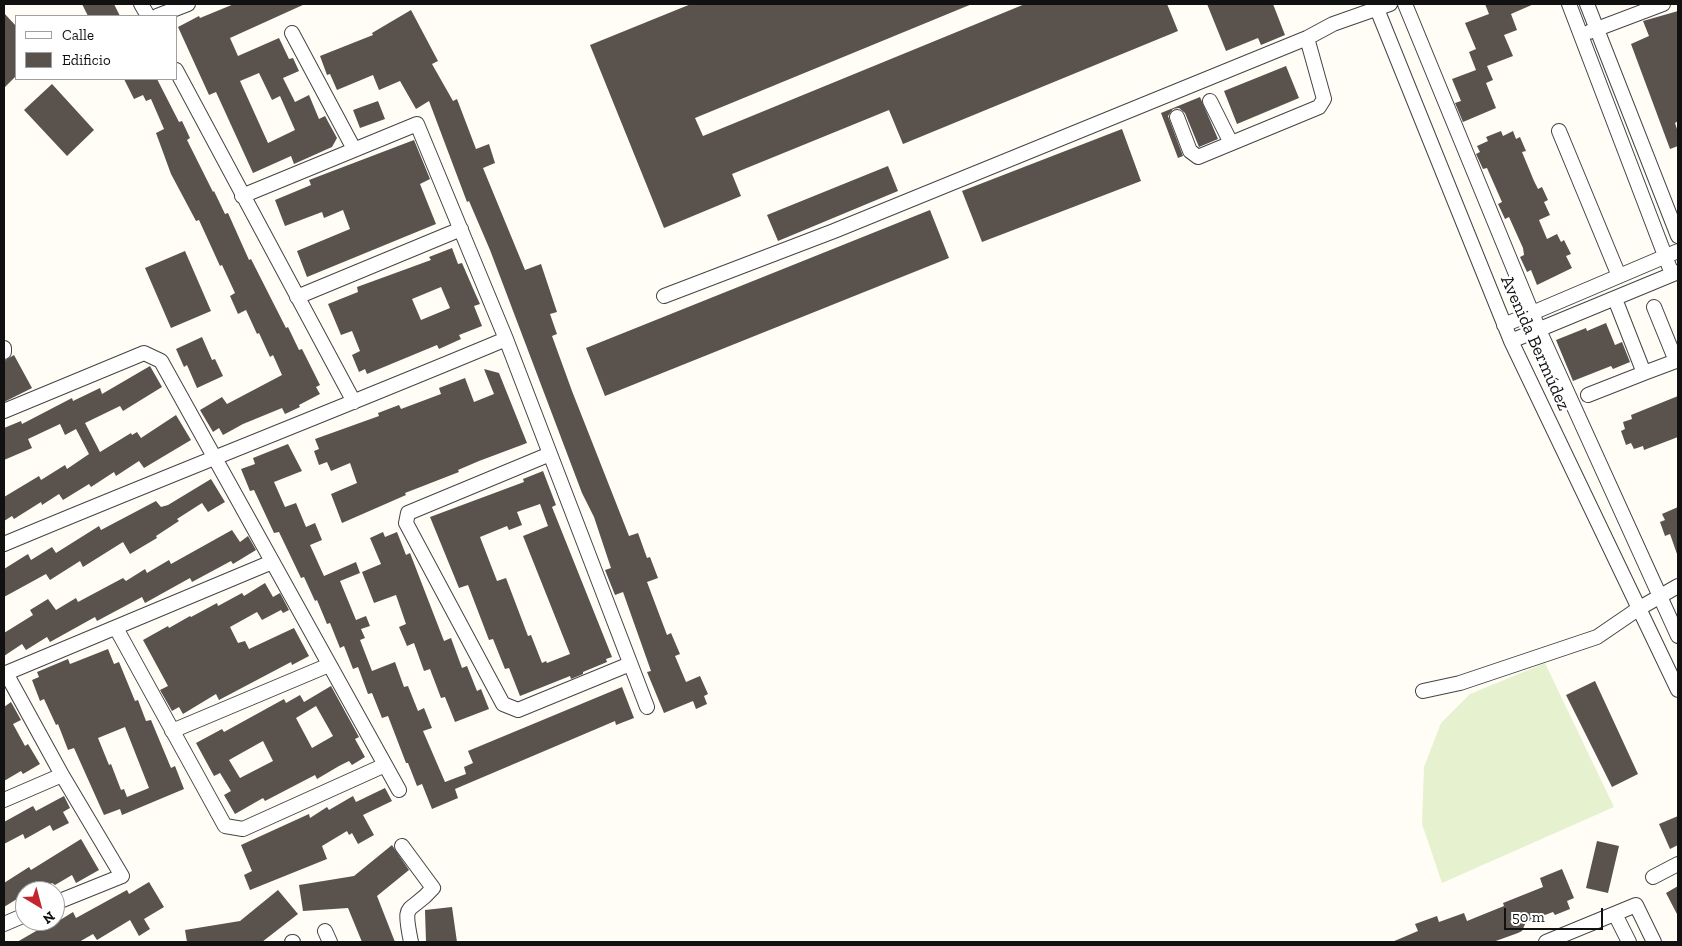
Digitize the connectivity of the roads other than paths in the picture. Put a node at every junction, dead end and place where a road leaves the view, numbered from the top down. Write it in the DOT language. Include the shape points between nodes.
graph roads {
  1 [pos="141,4"];
  2 [pos="188,4"];
  3 [pos="1390,4"];
  4 [pos="1405,4"];
  5 [pos="1569,4"];
  6 [pos="1587,4"];
  7 [pos="1663,4"];
  8 [pos="1376,6"];
  9 [pos="147,15"];
  10 [pos="160,15"];
  11 [pos="1596,30"];
  12 [pos="292,33"];
  13 [pos="1581,34"];
  14 [pos="1307,38"];
  15 [pos="178,74"];
  16 [pos="1210,101"];
  17 [pos="1177,116"];
  18 [pos="1559,131"];
  19 [pos="1231,143"];
  20 [pos="354,149"];
  21 [pos="242,196"];
  22 [pos="461,229"];
  23 [pos="1678,236"];
  24 [pos="1672,254"];
  25 [pos="1675,273"];
  26 [pos="1620,276"];
  27 [pos="664,296"];
  28 [pos="297,297"];
  29 [pos="1615,299"];
  30 [pos="1654,307"];
  31 [pos="1532,313"];
  32 [pos="1504,325"];
  33 [pos="1539,330"];
  34 [pos="506,340"];
  35 [pos="1511,341"];
  36 [pos="4,348"];
  37 [pos="4,352"];
  38 [pos="1644,373"];
  39 [pos="1588,395"];
  40 [pos="354,402"];
  41 [pos="4,411"];
  42 [pos="550,454"];
  43 [pos="213,456"];
  44 [pos="4,544"];
  45 [pos="272,562"];
  46 [pos="1678,586"];
  47 [pos="1659,596"];
  48 [pos="1638,609"];
  49 [pos="116,628"];
  50 [pos="1678,636"];
  51 [pos="630,664"];
  52 [pos="329,665"];
  53 [pos="5,673"];
  54 [pos="1678,690"];
  55 [pos="1423,692"];
  56 [pos="647,707"];
  57 [pos="172,731"];
  58 [pos="385,765"];
  59 [pos="62,775"];
  60 [pos="399,790"];
  61 [pos="4,800"];
  62 [pos="402,846"];
  63 [pos="1678,864"];
  64 [pos="1653,877"];
  65 [pos="65,899"];
  66 [pos="1615,914"];
  67 [pos="411,942"];
  68 [pos="1546,942"];
  69 [pos="1628,942"];
  70 [pos="1654,942"];
  1 -- 9 [label="street"];
  2 -- 10 [label="street"];
  3 -- 8 [label="street"];
  4 -- 31 [label="street, Avenida Bermúdez"];
  5 -- 13 [label="street"];
  6 -- 11 [label="street"];
  7 -- 11 [label="street"];
  8 -- 14 [label="street"];
  8 -- 32 [label="street, Avenida Bermúdez"];
  11 -- 13 [label="street"];
  11 -- 23 [label="street"];
  12 -- 20 [label="street"];
  13 -- 24 [label="street"];
  14 -- 19 [label="street" via="1324,99 1318,107"];
  14 -- 27 [label="street" via="834,231"];
  15 -- 21 [label="street"];
  16 -- 19 [label="street"];
  17 -- 19 [label="street" via="1195,157"];
  18 -- 26 [label="street"];
  20 -- 21 [label="street"];
  20 -- 22 [label="street" via="416,124"];
  21 -- 28 [label="street"];
  22 -- 28 [label="street"];
  22 -- 34 [label="street"];
  24 -- 25 [label="street"];
  24 -- 26 [label="street"];
  25 -- 29 [label="street"];
  26 -- 31 [label="street"];
  28 -- 40 [label="street"];
  29 -- 33 [label="street"];
  29 -- 38 [label="street"];
  30 -- 38 [label="street" via="1676,361"];
  31 -- 32 [label="street"];
  31 -- 33 [label="street, Avenida Bermúdez"];
  32 -- 35 [label="street, Avenida Bermúdez"];
  33 -- 35 [label="street"];
  33 -- 47 [label="street, Avenida Bermúdez"];
  34 -- 40 [label="street"];
  34 -- 42 [label="street"];
  35 -- 48 [label="street, Avenida Bermúdez"];
  36 -- 37 [label="street"];
  38 -- 39 [label="street"];
  40 -- 43 [label="street"];
  41 -- 43 [label="street" via="144,352 161,361"];
  42 -- 51 [label="street"];
  42 -- 51 [label="street" via="408,513 406,523 503,704 518,710"];
  43 -- 44 [label="street"];
  43 -- 45 [label="street"];
  45 -- 49 [label="street"];
  45 -- 52 [label="street"];
  46 -- 47 [label="street"];
  47 -- 48 [label="street"];
  47 -- 50 [label="street, Avenida Bermúdez"];
  48 -- 54 [label="street, Avenida Bermúdez"];
  48 -- 55 [label="street" via="1597,637 1460,683"];
  49 -- 53 [label="street"];
  49 -- 57 [label="street"];
  51 -- 56 [label="street"];
  52 -- 57 [label="street"];
  52 -- 58 [label="street"];
  53 -- 59 [label="street"];
  57 -- 58 [label="street" via="224,826 243,829"];
  58 -- 60 [label="street"];
  59 -- 61 [label="street"];
  59 -- 65 [label="street" via="122,876"];
  62 -- 67 [label="street" via="433,888 408,909 406,916"];
  63 -- 64 [label="street"];
  66 -- 68 [label="street"];
  66 -- 69 [label="street"];
  66 -- 70 [label="street" via="1636,905"];
}
